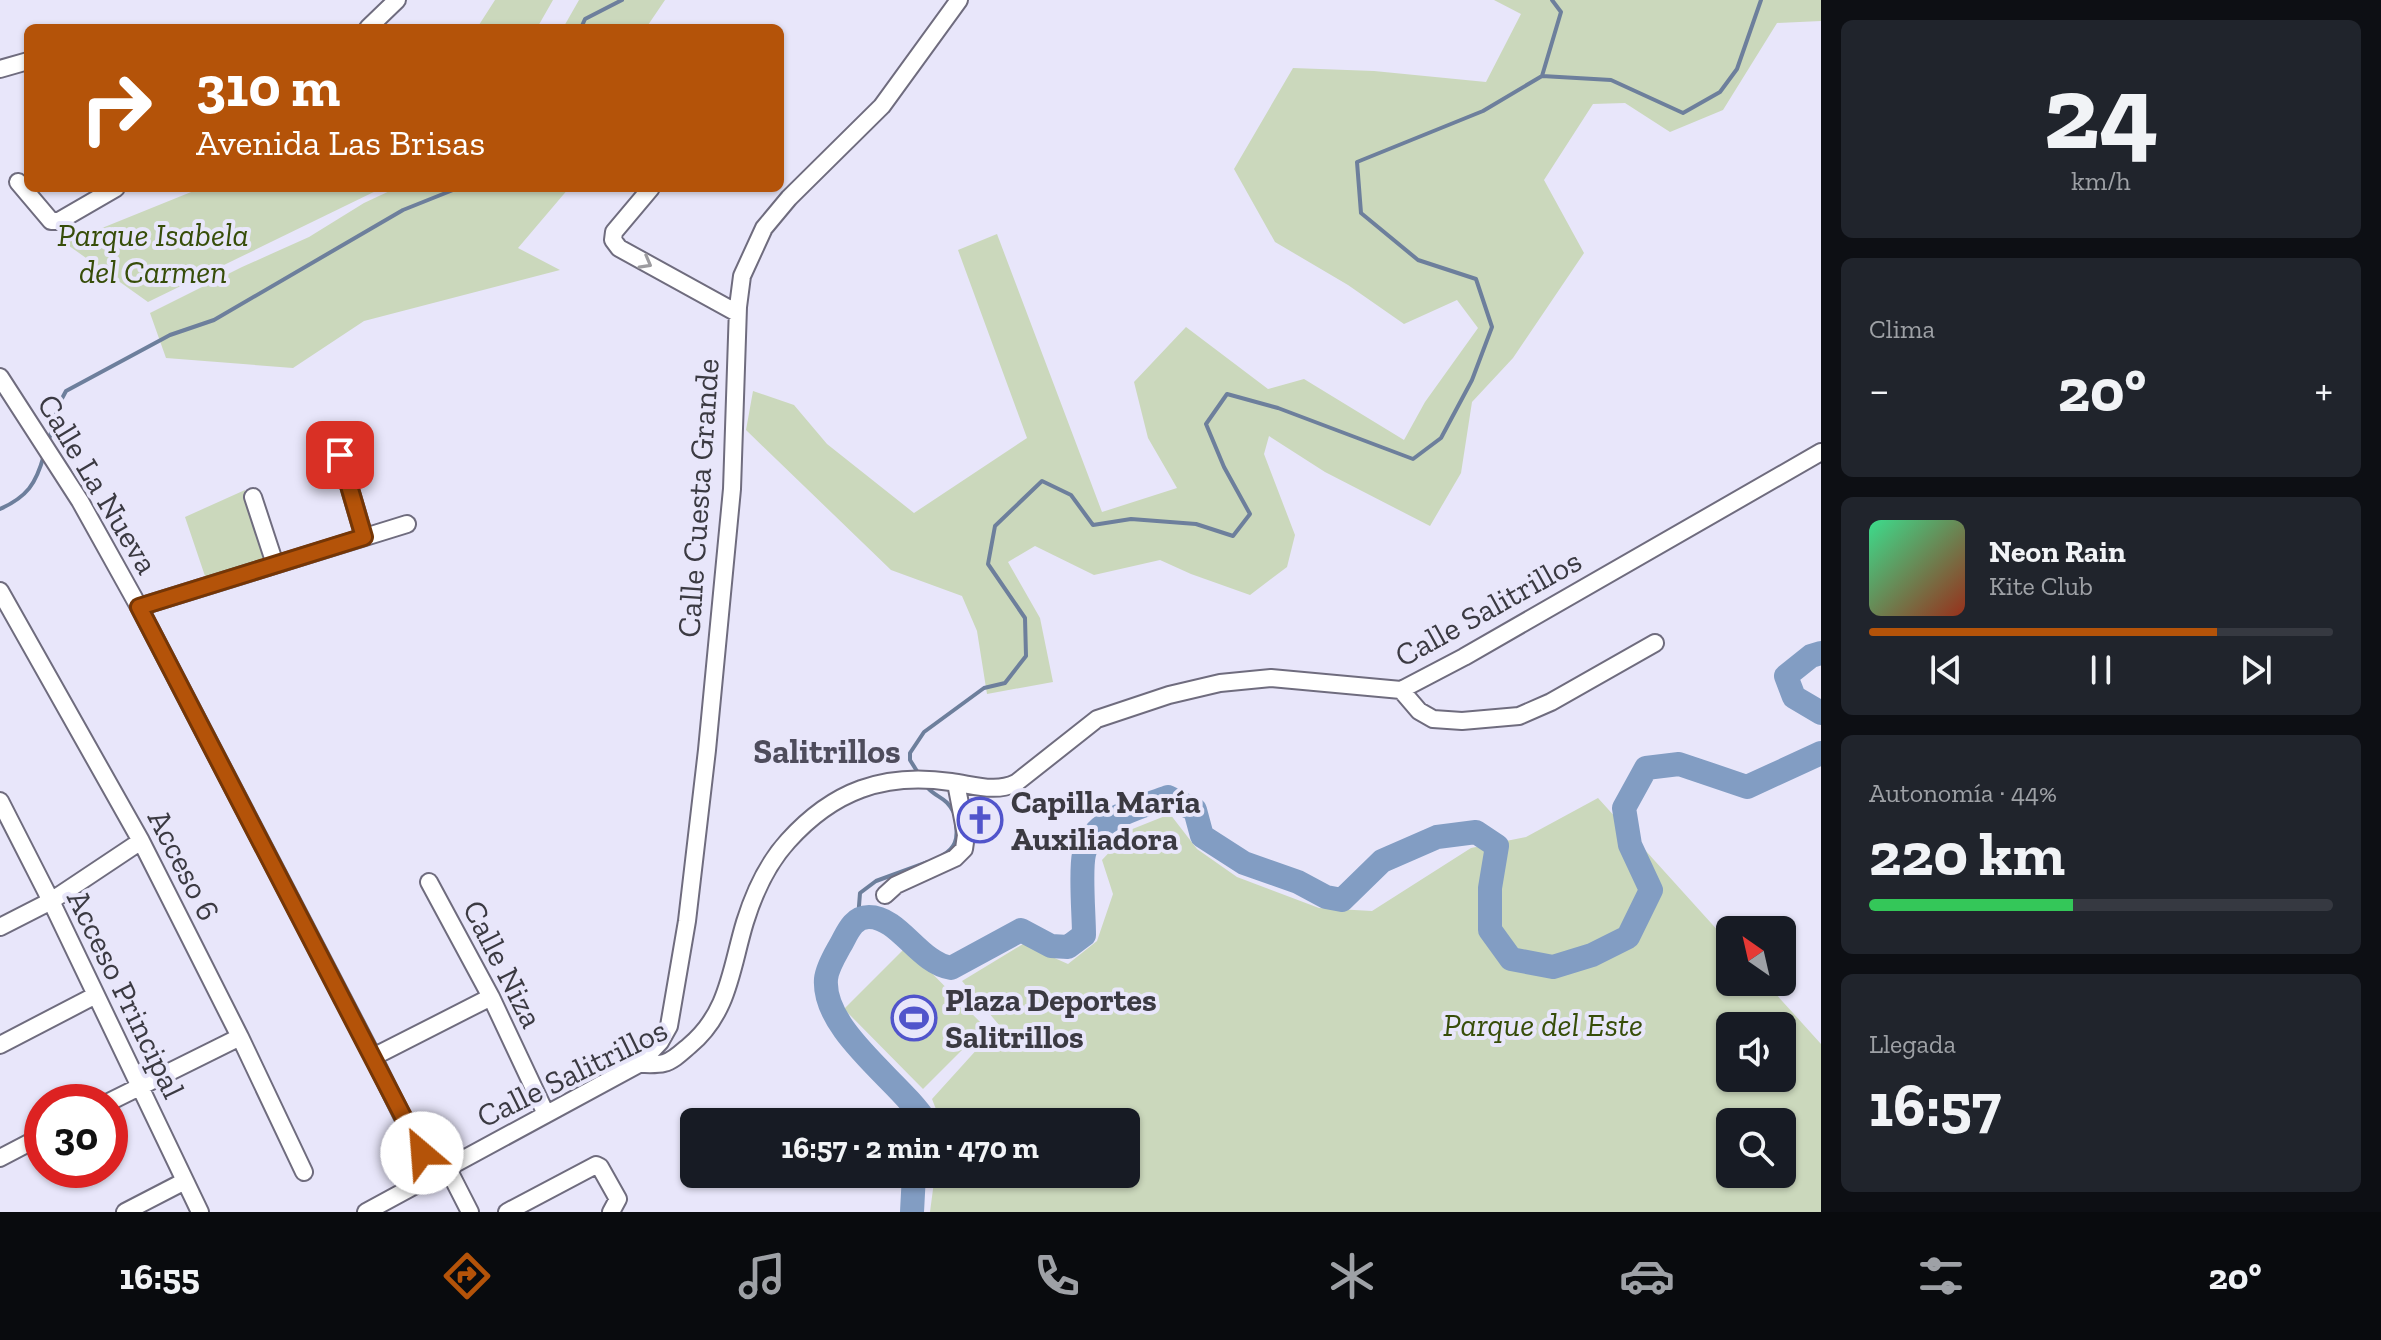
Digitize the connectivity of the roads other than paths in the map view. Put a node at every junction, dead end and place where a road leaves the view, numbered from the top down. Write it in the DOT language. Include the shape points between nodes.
graph roads {
  1 [pos="397,0"];
  2 [pos="959,0"];
  3 [pos="372,24"];
  4 [pos="24,62"];
  5 [pos="0,69"];
  6 [pos="18,182"];
  7 [pos="24,189"];
  8 [pos="26,192"];
  9 [pos="109,192"];
  10 [pos="648,192"];
  11 [pos="784,193"];
  12 [pos="737,313"];
  13 [pos="0,377"];
  14 [pos="1821,452"];
  15 [pos="340,455"];
  16 [pos="253,497"];
  17 [pos="407,524"];
  18 [pos="364,537"];
  19 [pos="275,564"];
  20 [pos="0,591"];
  21 [pos="139,607"];
  22 [pos="1655,643"];
  23 [pos="1401,690"];
  24 [pos="948,782"];
  25 [pos="2,808"];
  26 [pos="141,841"];
  27 [pos="429,882"];
  28 [pos="885,895"];
  29 [pos="51,901"];
  30 [pos="0,927"];
  31 [pos="96,995"];
  32 [pos="491,997"];
  33 [pos="240,1037"];
  34 [pos="0,1045"];
  35 [pos="373,1057"];
  36 [pos="639,1064"];
  37 [pos="140,1086"];
  38 [pos="128,1092"];
  39 [pos="546,1114"];
  40 [pos="24,1145"];
  41 [pos="0,1158"];
  42 [pos="304,1172"];
  43 [pos="439,1172"];
  44 [pos="185,1181"];
  45 [pos="125,1212"];
  46 [pos="200,1212"];
  47 [pos="366,1212"];
  48 [pos="470,1212"];
  49 [pos="507,1212"];
  50 [pos="611,1212"];
  1 -- 3 [label="street"];
  2 -- 11 [label="street, Calle Cuesta Grande" via="882,106"];
  4 -- 5 [label="street"];
  6 -- 7 [label="street"];
  8 -- 9 [label="street" via="51,221 59,221"];
  10 -- 12 [label="street, one-way" via="613,240"];
  11 -- 12 [label="street, Calle Cuesta Grande" via="751,253"];
  12 -- 36 [label="street, Calle Cuesta Grande" via="732,489 687,921 669,1026"];
  13 -- 21 [label="street, Calle La Nueva" via="80,501"];
  14 -- 23 [label="street, Calle Salitrillos"];
  15 -- 18 [label="street"];
  16 -- 19 [label="street"];
  17 -- 18 [label="street"];
  18 -- 19 [label="street"];
  19 -- 21 [label="street"];
  20 -- 26 [label="street, Acceso 6"];
  21 -- 35 [label="street, Calle La Nueva"];
  22 -- 23 [label="street" via="1519,716 1433,719"];
  23 -- 24 [label="street, Calle Salitrillos" via="1271,678 1220,683 1097,719 1001,790"];
  24 -- 28 [label="street" via="966,835 964,849"];
  24 -- 36 [label="street, Calle Salitrillos" via="878,783 845,794 818,813 768,866 718,1013 702,1035 667,1063"];
  25 -- 29 [label="street, Acceso Principal"];
  26 -- 29 [label="street"];
  26 -- 33 [label="street, Acceso 6"];
  27 -- 32 [label="street, Calle Niza"];
  29 -- 30 [label="street"];
  29 -- 31 [label="street, Acceso Principal"];
  31 -- 34 [label="street"];
  31 -- 37 [label="street, Acceso Principal"];
  32 -- 35 [label="street"];
  32 -- 39 [label="street, Calle Niza"];
  33 -- 37 [label="street"];
  33 -- 42 [label="street, Acceso 6"];
  35 -- 43 [label="street, Calle La Nueva"];
  36 -- 39 [label="street, Calle Salitrillos"];
  37 -- 38 [label="street"];
  37 -- 44 [label="street, Acceso Principal"];
  39 -- 43 [label="street, Calle Salitrillos"];
  40 -- 41 [label="street"];
  43 -- 47 [label="street, Calle Salitrillos"];
  43 -- 48 [label="street, Calle La Nueva"];
  44 -- 45 [label="street"];
  44 -- 46 [label="street, Acceso Principal"];
  49 -- 50 [label="street" via="596,1165 618,1199"];
}
